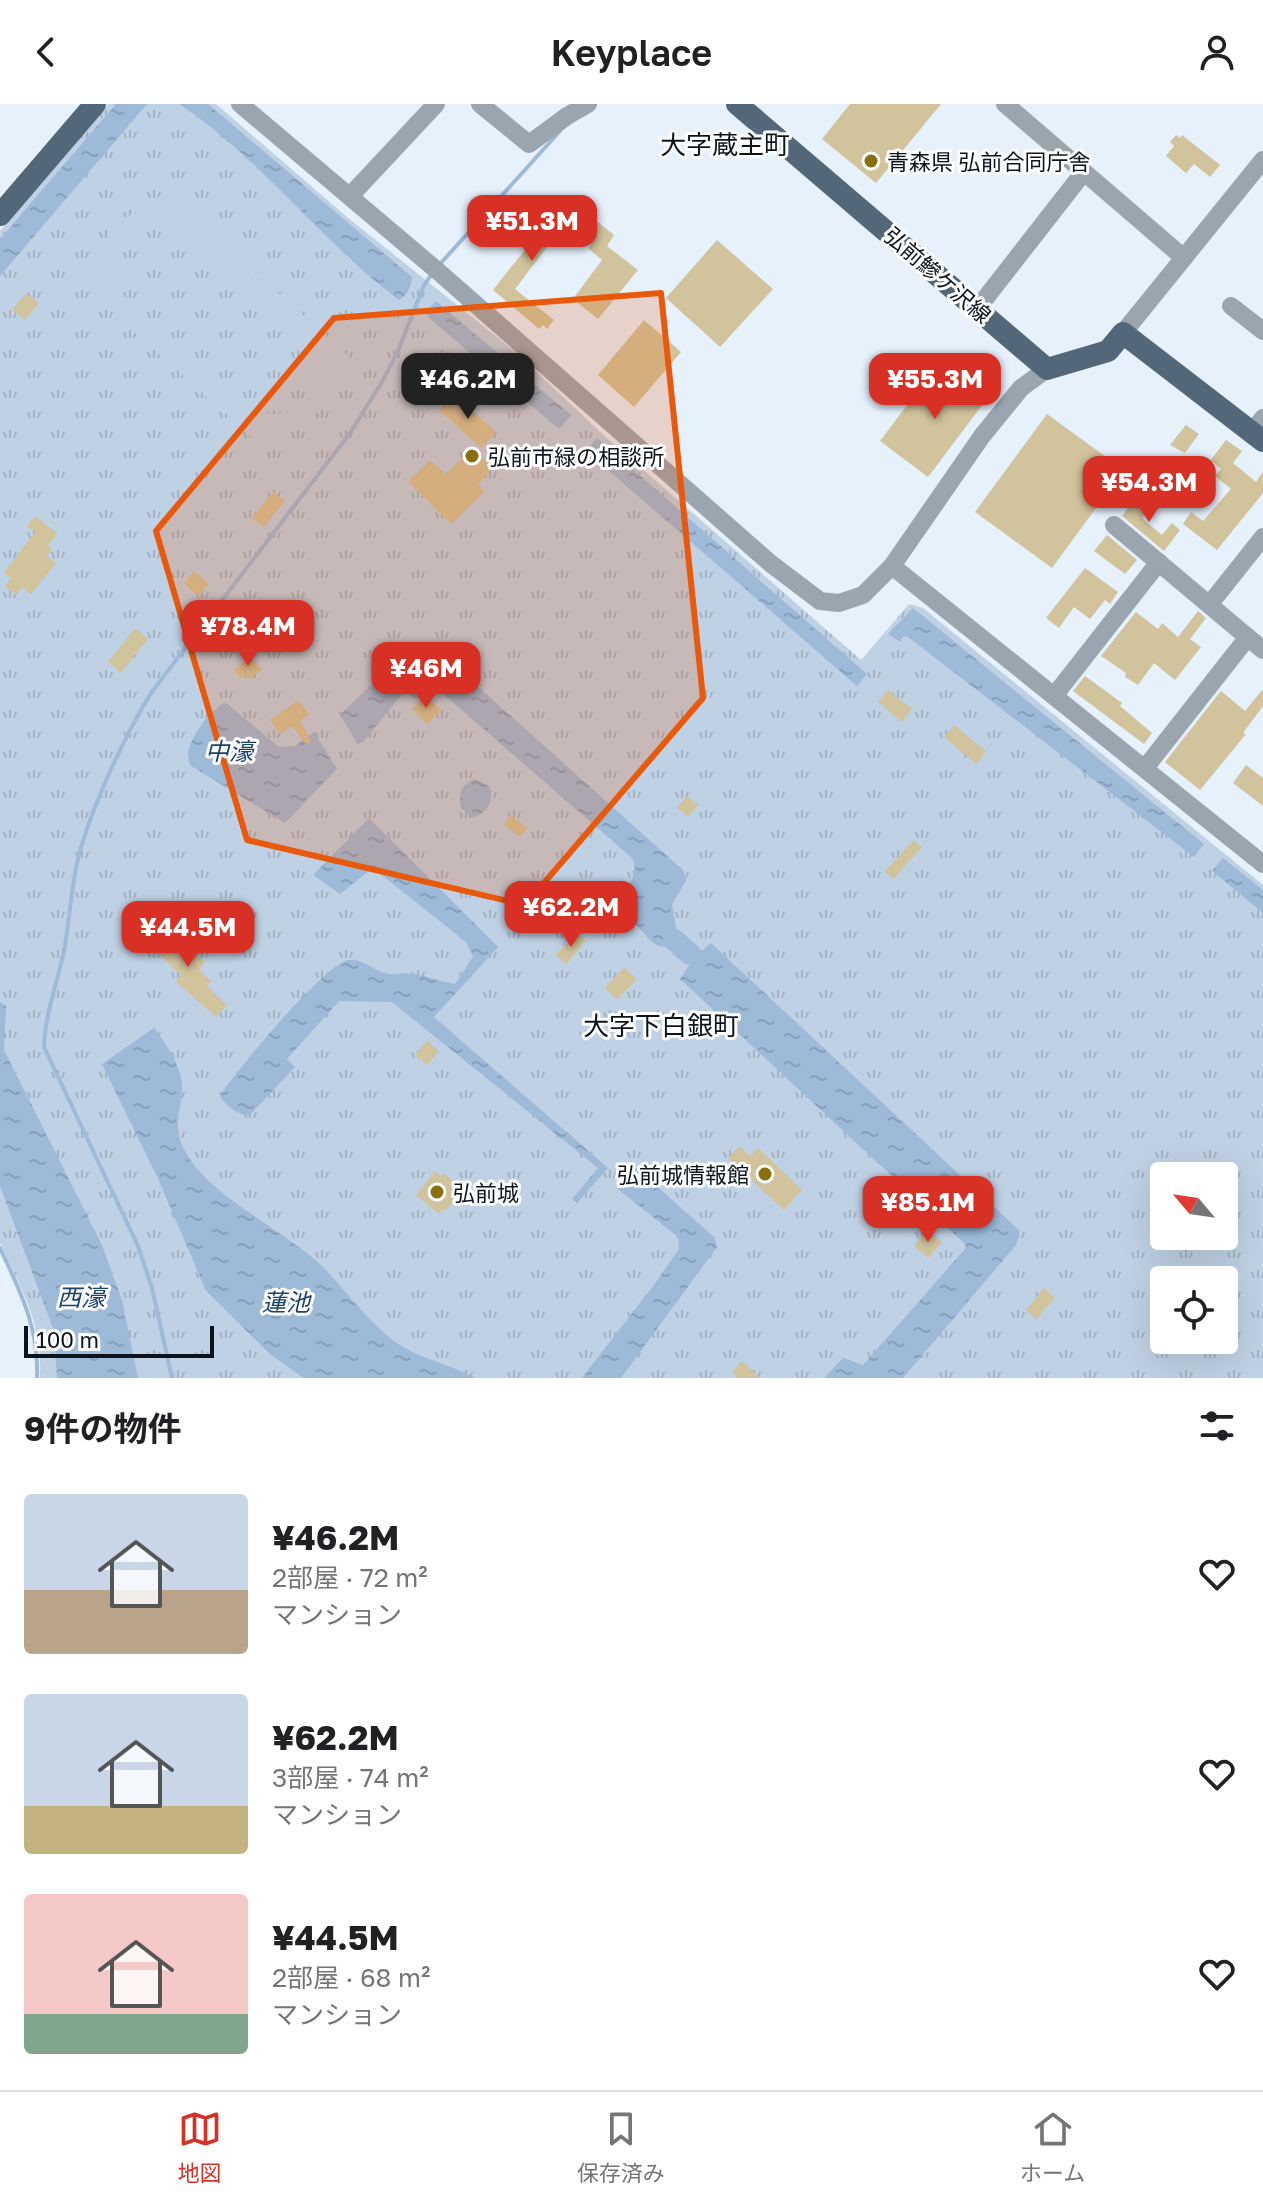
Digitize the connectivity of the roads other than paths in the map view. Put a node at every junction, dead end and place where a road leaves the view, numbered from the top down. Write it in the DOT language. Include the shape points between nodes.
graph roads {
  1 [pos="95,104"];
  2 [pos="240,104"];
  3 [pos="436,104"];
  4 [pos="588,104"];
  5 [pos="737,104"];
  6 [pos="1005,104"];
  7 [pos="487,106"];
  8 [pos="1263,160"];
  9 [pos="1083,173"];
  10 [pos="350,196"];
  11 [pos="0,215"];
  12 [pos="1184,258"];
  13 [pos="1231,306"];
  14 [pos="977,309"];
  15 [pos="1263,331"];
  16 [pos="1123,333"];
  17 [pos="1047,369"];
  18 [pos="1259,431"];
  19 [pos="1114,525"];
  20 [pos="1263,537"];
  21 [pos="1159,562"];
  22 [pos="892,566"];
  23 [pos="1209,605"];
  24 [pos="1248,637"];
  25 [pos="1263,650"];
  26 [pos="1054,696"];
  27 [pos="1145,768"];
  28 [pos="1263,864"];
  1 -- 11 [label="main road"];
  2 -- 10 [label="street"];
  3 -- 10 [label="street"];
  4 -- 7 [label="street" via="529,144"];
  5 -- 14 [label="main road, 弘前鰺ケ沢線"];
  6 -- 9 [label="street"];
  8 -- 12 [label="street"];
  9 -- 12 [label="street"];
  9 -- 14 [label="street"];
  10 -- 22 [label="street" via="820,601 839,603 863,595"];
  12 -- 16 [label="street"];
  13 -- 15 [label="street"];
  14 -- 17 [label="main road, 弘前鰺ケ沢線"];
  16 -- 17 [label="main road" via="1108,351"];
  16 -- 18 [label="main road"];
  17 -- 22 [label="street" via="1021,388 982,436"];
  19 -- 21 [label="street"];
  20 -- 23 [label="street"];
  21 -- 23 [label="street"];
  21 -- 26 [label="street"];
  22 -- 26 [label="street"];
  23 -- 24 [label="street"];
  24 -- 25 [label="street"];
  24 -- 27 [label="street"];
  26 -- 27 [label="street"];
  27 -- 28 [label="street"];
}
